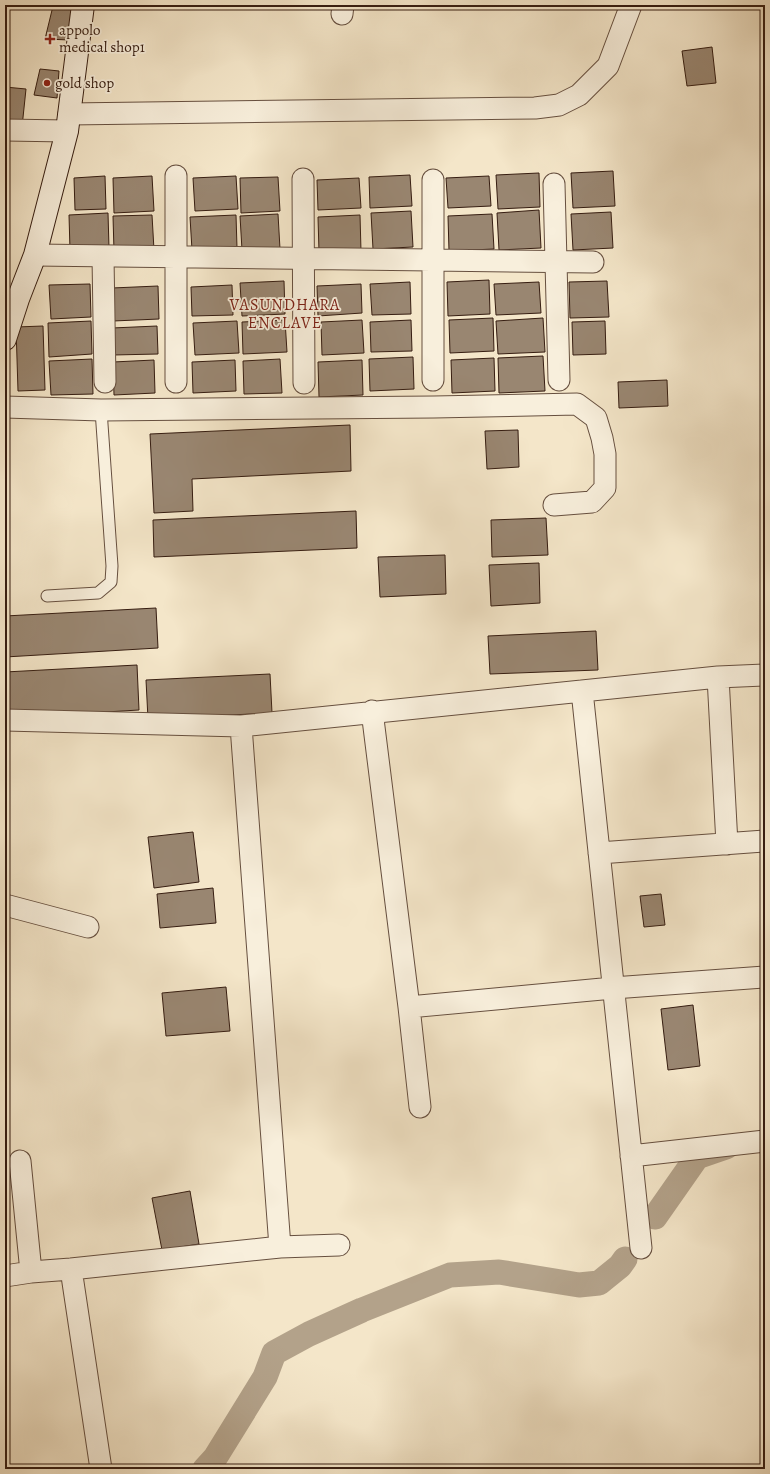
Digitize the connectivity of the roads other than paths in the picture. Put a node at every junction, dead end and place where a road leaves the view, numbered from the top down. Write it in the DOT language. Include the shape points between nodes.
graph roads {
  1 [pos="83,5"];
  2 [pos="631,5"];
  3 [pos="68,122"];
  4 [pos="5,130"];
  5 [pos="176,176"];
  6 [pos="303,178"];
  7 [pos="433,180"];
  8 [pos="554,184"];
  9 [pos="35,255"];
  10 [pos="103,257"];
  11 [pos="176,257"];
  12 [pos="304,259"];
  13 [pos="433,260"];
  14 [pos="555,262"];
  15 [pos="592,262"];
  16 [pos="11,299"];
  17 [pos="5,339"];
  18 [pos="433,380"];
  19 [pos="559,380"];
  20 [pos="105,382"];
  21 [pos="176,382"];
  22 [pos="304,383"];
  23 [pos="5,407"];
  24 [pos="101,410"];
  25 [pos="554,505"];
  26 [pos="47,596"];
  27 [pos="765,675"];
  28 [pos="718,677"];
  29 [pos="582,691"];
  30 [pos="372,711"];
  31 [pos="5,720"];
  32 [pos="241,726"];
  33 [pos="765,841"];
  34 [pos="726,844"];
  35 [pos="599,853"];
  36 [pos="5,905"];
  37 [pos="88,927"];
  38 [pos="765,977"];
  39 [pos="613,988"];
  40 [pos="409,1006"];
  41 [pos="420,1107"];
  42 [pos="765,1141"];
  43 [pos="631,1156"];
  44 [pos="20,1161"];
  45 [pos="339,1245"];
  46 [pos="280,1247"];
  47 [pos="641,1248"];
  48 [pos="71,1269"];
  49 [pos="31,1272"];
  50 [pos="5,1276"];
  51 [pos="101,1469"];
  1 -- 3 [label="street"];
  2 -- 3 [label="street" via="608,66 579,95 559,105 535,108"];
  3 -- 4 [label="street"];
  3 -- 9 [label="street"];
  5 -- 11 [label="street"];
  6 -- 12 [label="street"];
  7 -- 13 [label="street"];
  8 -- 14 [label="street"];
  9 -- 10 [label="street"];
  9 -- 16 [label="street"];
  10 -- 11 [label="street"];
  10 -- 20 [label="street"];
  11 -- 12 [label="street"];
  11 -- 21 [label="street"];
  12 -- 13 [label="street"];
  12 -- 22 [label="street"];
  13 -- 14 [label="street"];
  13 -- 18 [label="street"];
  14 -- 15 [label="street"];
  14 -- 19 [label="street"];
  16 -- 17 [label="street"];
  23 -- 24 [label="street"];
  24 -- 25 [label="street" via="577,404 596,418 605,454 605,488 592,502"];
  24 -- 26 [label="lane" via="111,582 98,593"];
  27 -- 28 [label="street"];
  28 -- 29 [label="street"];
  28 -- 34 [label="street"];
  29 -- 30 [label="street"];
  29 -- 35 [label="street"];
  30 -- 32 [label="street"];
  30 -- 40 [label="street"];
  31 -- 32 [label="street"];
  32 -- 46 [label="street"];
  33 -- 34 [label="street"];
  34 -- 35 [label="street"];
  35 -- 39 [label="street"];
  36 -- 37 [label="street"];
  38 -- 39 [label="street"];
  39 -- 40 [label="street"];
  39 -- 43 [label="street"];
  40 -- 41 [label="street"];
  42 -- 43 [label="street"];
  43 -- 47 [label="street"];
  44 -- 49 [label="street"];
  45 -- 46 [label="street"];
  46 -- 48 [label="street"];
  48 -- 49 [label="street"];
  48 -- 51 [label="street"];
  49 -- 50 [label="street"];
}
